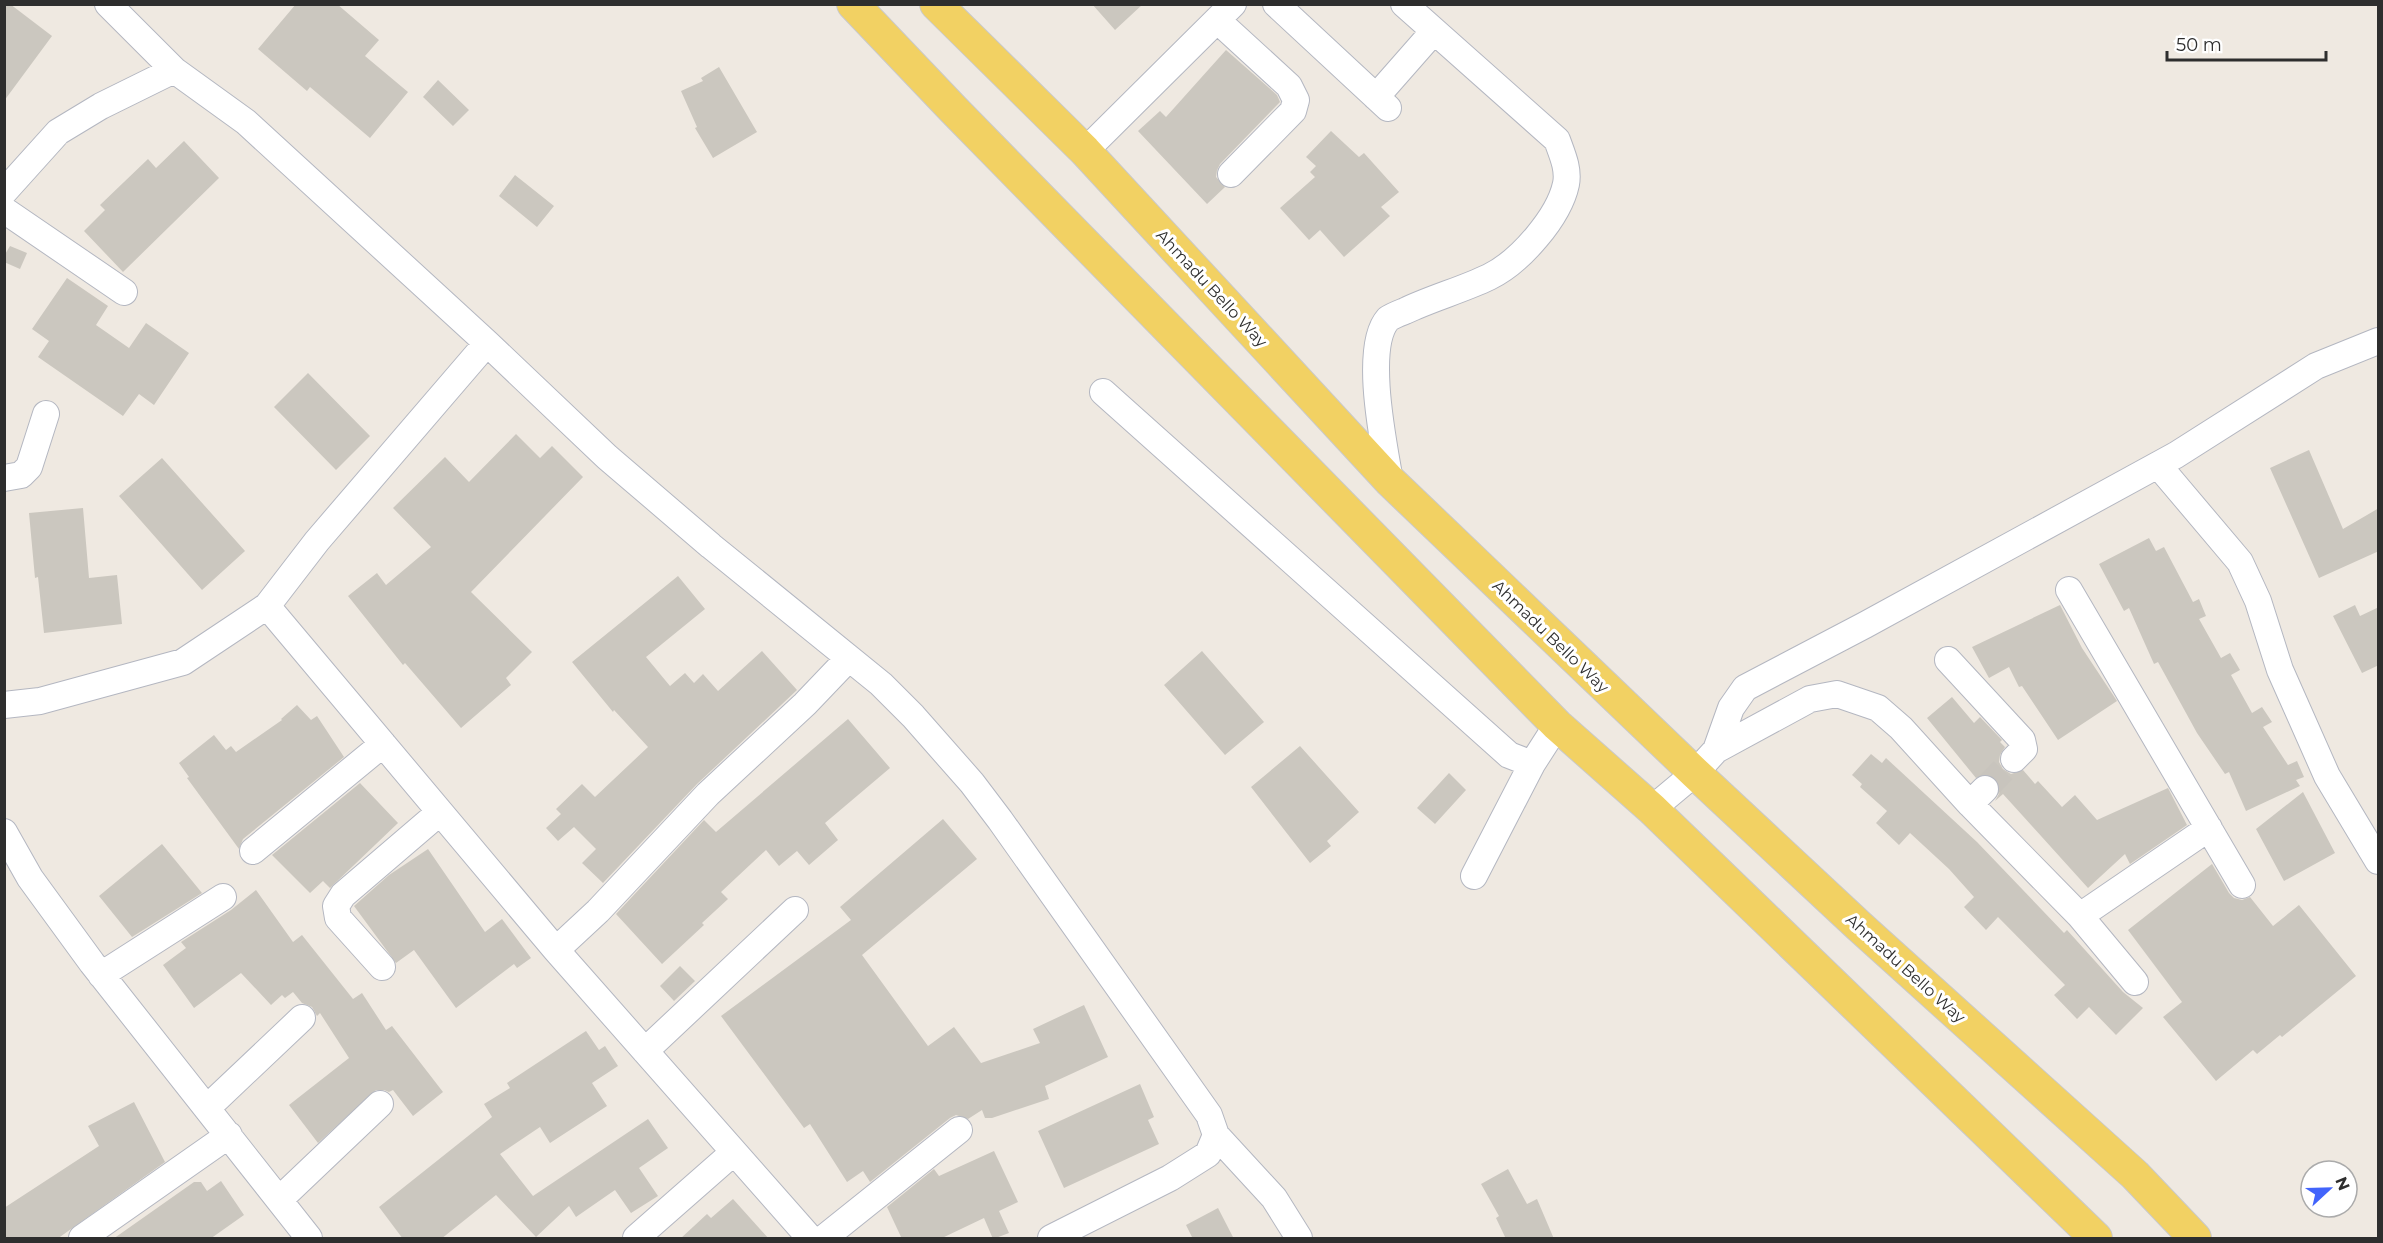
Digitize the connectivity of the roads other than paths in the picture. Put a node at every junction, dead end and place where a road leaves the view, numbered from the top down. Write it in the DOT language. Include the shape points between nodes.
graph roads {
  1 [pos="108,4"];
  2 [pos="854,4"];
  3 [pos="936,4"];
  4 [pos="1276,4"];
  5 [pos="1404,4"];
  6 [pos="1225,12"];
  7 [pos="1434,32"];
  8 [pos="174,70"];
  9 [pos="1085,151"];
  10 [pos="1231,174"];
  11 [pos="4,192"];
  12 [pos="4,210"];
  13 [pos="124,292"];
  14 [pos="2379,341"];
  15 [pos="487,343"];
  16 [pos="1103,392"];
  17 [pos="46,414"];
  18 [pos="2158,465"];
  19 [pos="4,478"];
  20 [pos="1390,481"];
  21 [pos="2069,590"];
  22 [pos="267,606"];
  23 [pos="848,659"];
  24 [pos="1948,660"];
  25 [pos="4,705"];
  26 [pos="1557,724"];
  27 [pos="383,744"];
  28 [pos="1716,750"];
  29 [pos="2014,759"];
  30 [pos="1532,764"];
  31 [pos="1695,773"];
  32 [pos="1652,809"];
  33 [pos="440,812"];
  34 [pos="2209,828"];
  35 [pos="4,832"];
  36 [pos="253,851"];
  37 [pos="2379,861"];
  38 [pos="1474,876"];
  39 [pos="2242,885"];
  40 [pos="223,897"];
  41 [pos="795,910"];
  42 [pos="2080,916"];
  43 [pos="556,950"];
  44 [pos="382,967"];
  45 [pos="101,975"];
  46 [pos="2135,982"];
  47 [pos="302,1018"];
  48 [pos="645,1051"];
  49 [pos="380,1104"];
  50 [pos="207,1108"];
  51 [pos="959,1130"];
  52 [pos="229,1135"];
  53 [pos="1216,1136"];
  54 [pos="734,1152"];
  55 [pos="279,1200"];
  56 [pos="82,1239"];
  57 [pos="309,1239"];
  58 [pos="636,1239"];
  59 [pos="810,1239"];
  60 [pos="824,1239"];
  61 [pos="1051,1239"];
  62 [pos="1299,1239"];
  63 [pos="2096,1239"];
  64 [pos="2195,1239"];
  1 -- 8 [label="street"];
  2 -- 26 [label="main road"];
  3 -- 9 [label="main road, Ahmadu Bello Way"];
  4 -- 7 [label="street" via="1382,102"];
  5 -- 7 [label="street"];
  6 -- 9 [label="street"];
  6 -- 10 [label="street" via="1289,86 1296,100 1293,111"];
  7 -- 20 [label="street" via="1557,140 1565,163 1566,183 1552,218 1529,247 1491,276 1388,319 1378,343 1377,401"];
  8 -- 11 [label="street" via="58,132"];
  8 -- 15 [label="street" via="246,122"];
  9 -- 20 [label="main road, Ahmadu Bello Way"];
  12 -- 13 [label="street"];
  14 -- 18 [label="street" via="2316,366"];
  15 -- 22 [label="street" via="317,541"];
  15 -- 23 [label="street" via="607,457"];
  16 -- 30 [label="street" via="1509,755"];
  17 -- 19 [label="street" via="29,467 21,476"];
  18 -- 28 [label="street" via="1745,688 1731,708"];
  18 -- 37 [label="street" via="2240,562 2258,601 2280,670 2327,776"];
  20 -- 31 [label="main road, Ahmadu Bello Way"];
  21 -- 34 [label="street"];
  22 -- 25 [label="street" via="183,662 40,701"];
  22 -- 27 [label="street"];
  23 -- 43 [label="street" via="708,794 598,912"];
  23 -- 53 [label="street" via="881,684 972,783 1209,1115"];
  24 -- 29 [label="street" via="2022,740 2024,749"];
  26 -- 30 [label="street"];
  26 -- 32 [label="main road"];
  27 -- 33 [label="street"];
  27 -- 36 [label="street"];
  28 -- 31 [label="street"];
  28 -- 42 [label="street" via="1810,699 1837,694 1878,708 1977,796"];
  30 -- 38 [label="street"];
  31 -- 32 [label="street"];
  31 -- 64 [label="main road, Ahmadu Bello Way" via="2135,1175"];
  32 -- 63 [label="main road"];
  33 -- 43 [label="street"];
  33 -- 44 [label="street" via="343,895 336,906 338,918"];
  34 -- 39 [label="street"];
  34 -- 42 [label="street"];
  35 -- 45 [label="street" via="30,878"];
  40 -- 45 [label="street"];
  41 -- 48 [label="street"];
  42 -- 46 [label="street"];
  43 -- 48 [label="street"];
  45 -- 50 [label="street"];
  47 -- 50 [label="street"];
  48 -- 54 [label="street"];
  49 -- 55 [label="street"];
  50 -- 52 [label="street"];
  51 -- 60 [label="street"];
  52 -- 55 [label="street"];
  52 -- 56 [label="street"];
  53 -- 61 [label="street" via="1208,1154 1170,1178"];
  53 -- 62 [label="street" via="1274,1198"];
  54 -- 58 [label="street"];
  54 -- 59 [label="street"];
  55 -- 57 [label="street"];
}
